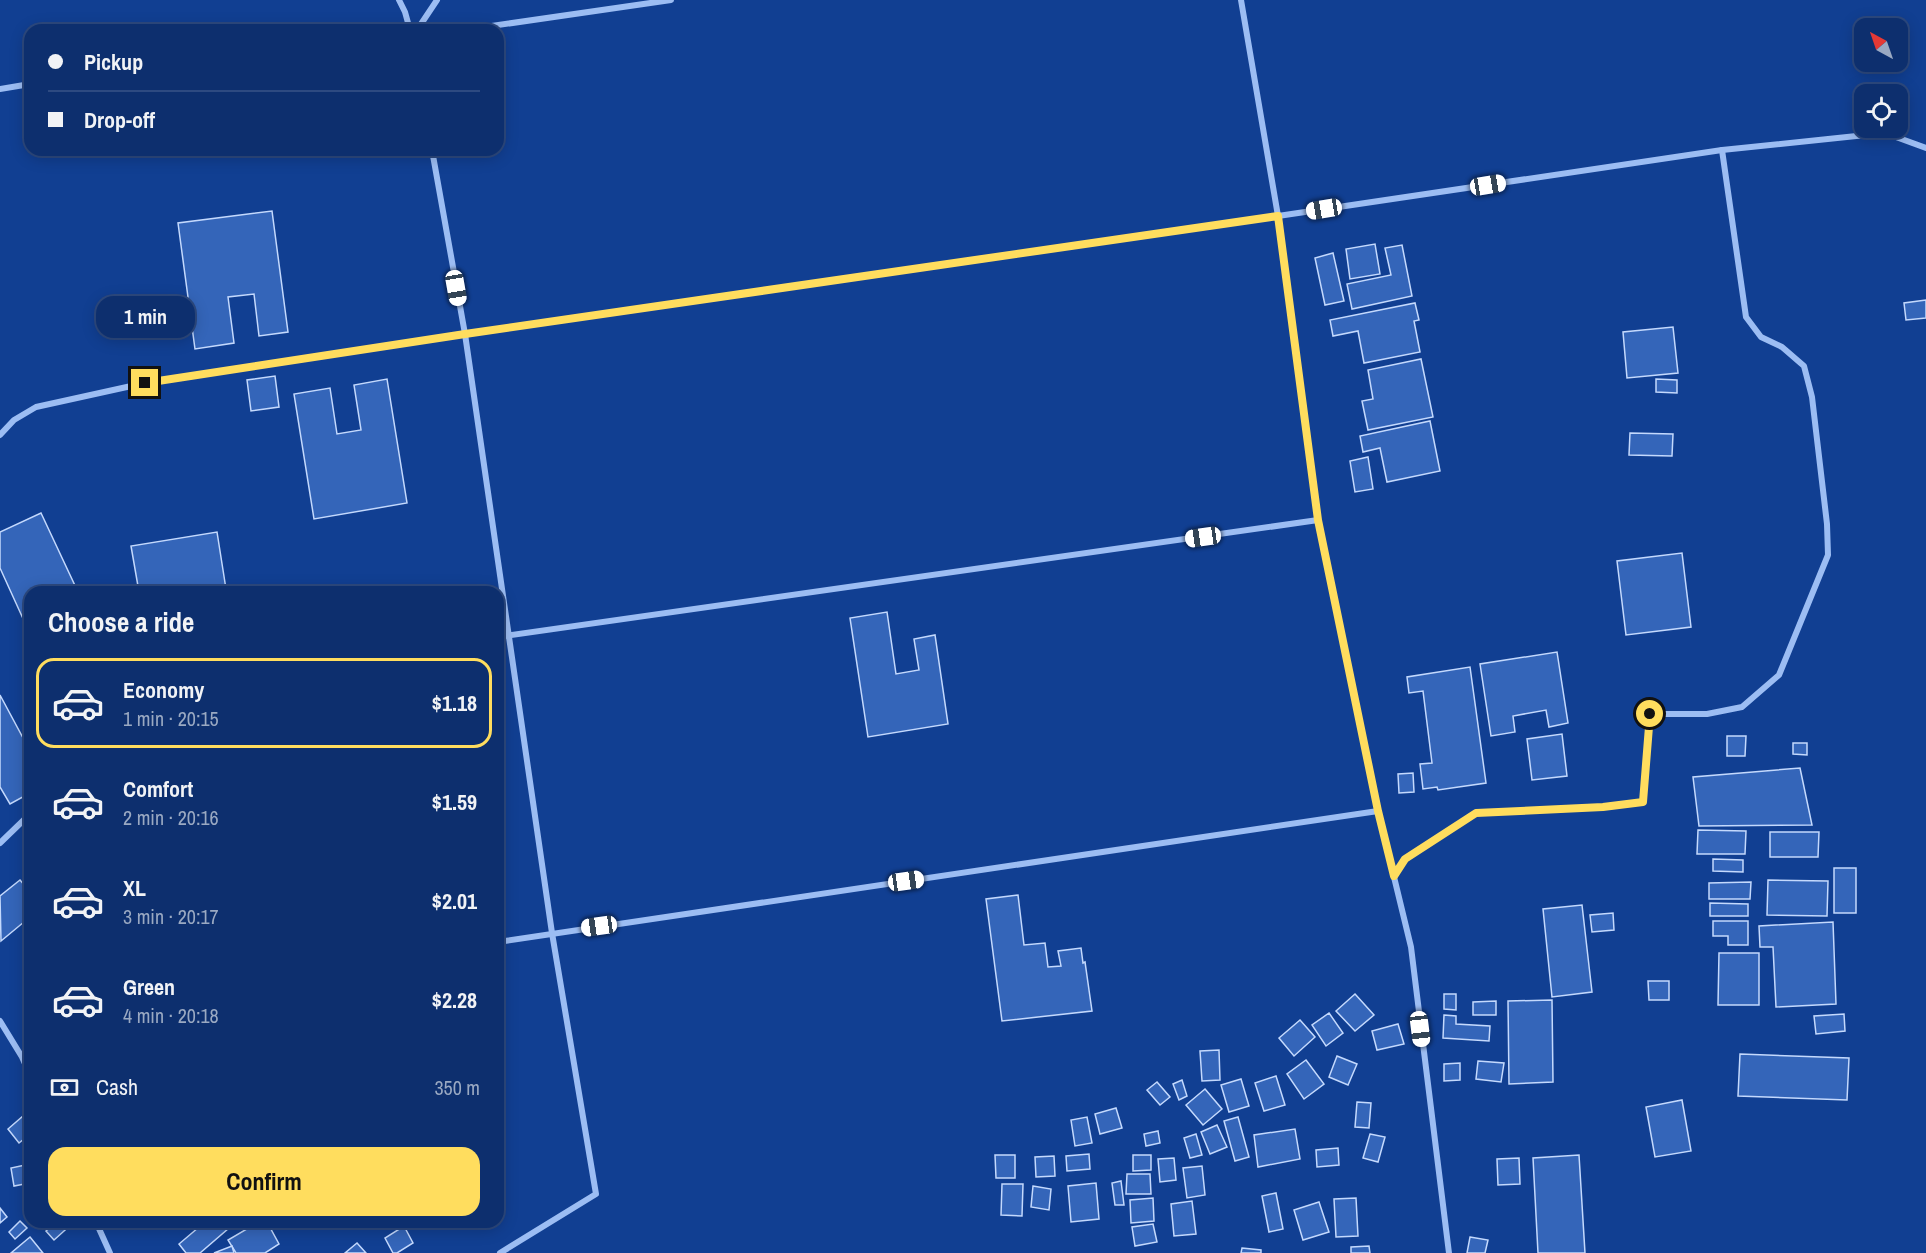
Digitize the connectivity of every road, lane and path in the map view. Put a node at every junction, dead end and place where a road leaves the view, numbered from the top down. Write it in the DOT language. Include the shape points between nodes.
graph roads {
  1 [pos="399,0"];
  2 [pos="437,0"];
  3 [pos="670,0"];
  4 [pos="1241,0"];
  5 [pos="408,24"];
  6 [pos="421,24"];
  7 [pos="504,24"];
  8 [pos="24,85"];
  9 [pos="0,89"];
  10 [pos="1926,148"];
  11 [pos="1722,150"];
  12 [pos="433,156"];
  13 [pos="1278,216"];
  14 [pos="465,334"];
  15 [pos="0,435"];
  16 [pos="1318,520"];
  17 [pos="501,586"];
  18 [pos="504,607"];
  19 [pos="508,635"];
  20 [pos="504,636"];
  21 [pos="1378,811"];
  22 [pos="24,820"];
  23 [pos="0,843"];
  24 [pos="1394,876"];
  25 [pos="552,933"];
  26 [pos="504,941"];
  27 [pos="0,1021"];
  28 [pos="24,1062"];
  29 [pos="99,1228"];
  30 [pos="110,1253"];
  31 [pos="500,1253"];
  32 [pos="1449,1253"];
  1 -- 5 [label="street"];
  2 -- 6 [label="street"];
  3 -- 7 [label="street"];
  4 -- 13 [label="street"];
  8 -- 9 [label="street"];
  10 -- 11 [label="street" via="1885,133"];
  11 -- 13 [label="street"];
  11 -- 24 [label="street" via="1746,317 1761,337 1782,347 1804,366 1812,398 1827,524 1828,555 1779,675 1742,707 1707,714 1650,714 1643,802 1476,813 1405,859"];
  12 -- 14 [label="street"];
  13 -- 14 [label="street"];
  13 -- 16 [label="street"];
  14 -- 15 [label="street" via="145,383 36,407 14,420"];
  14 -- 17 [label="street"];
  16 -- 19 [label="street"];
  16 -- 21 [label="street"];
  18 -- 19 [label="street"];
  19 -- 20 [label="street"];
  19 -- 25 [label="street"];
  21 -- 24 [label="street"];
  21 -- 25 [label="street"];
  22 -- 23 [label="street"];
  24 -- 32 [label="street" via="1411,947"];
  25 -- 26 [label="street"];
  25 -- 31 [label="street" via="596,1194"];
  27 -- 28 [label="street"];
  29 -- 30 [label="street"];
}
